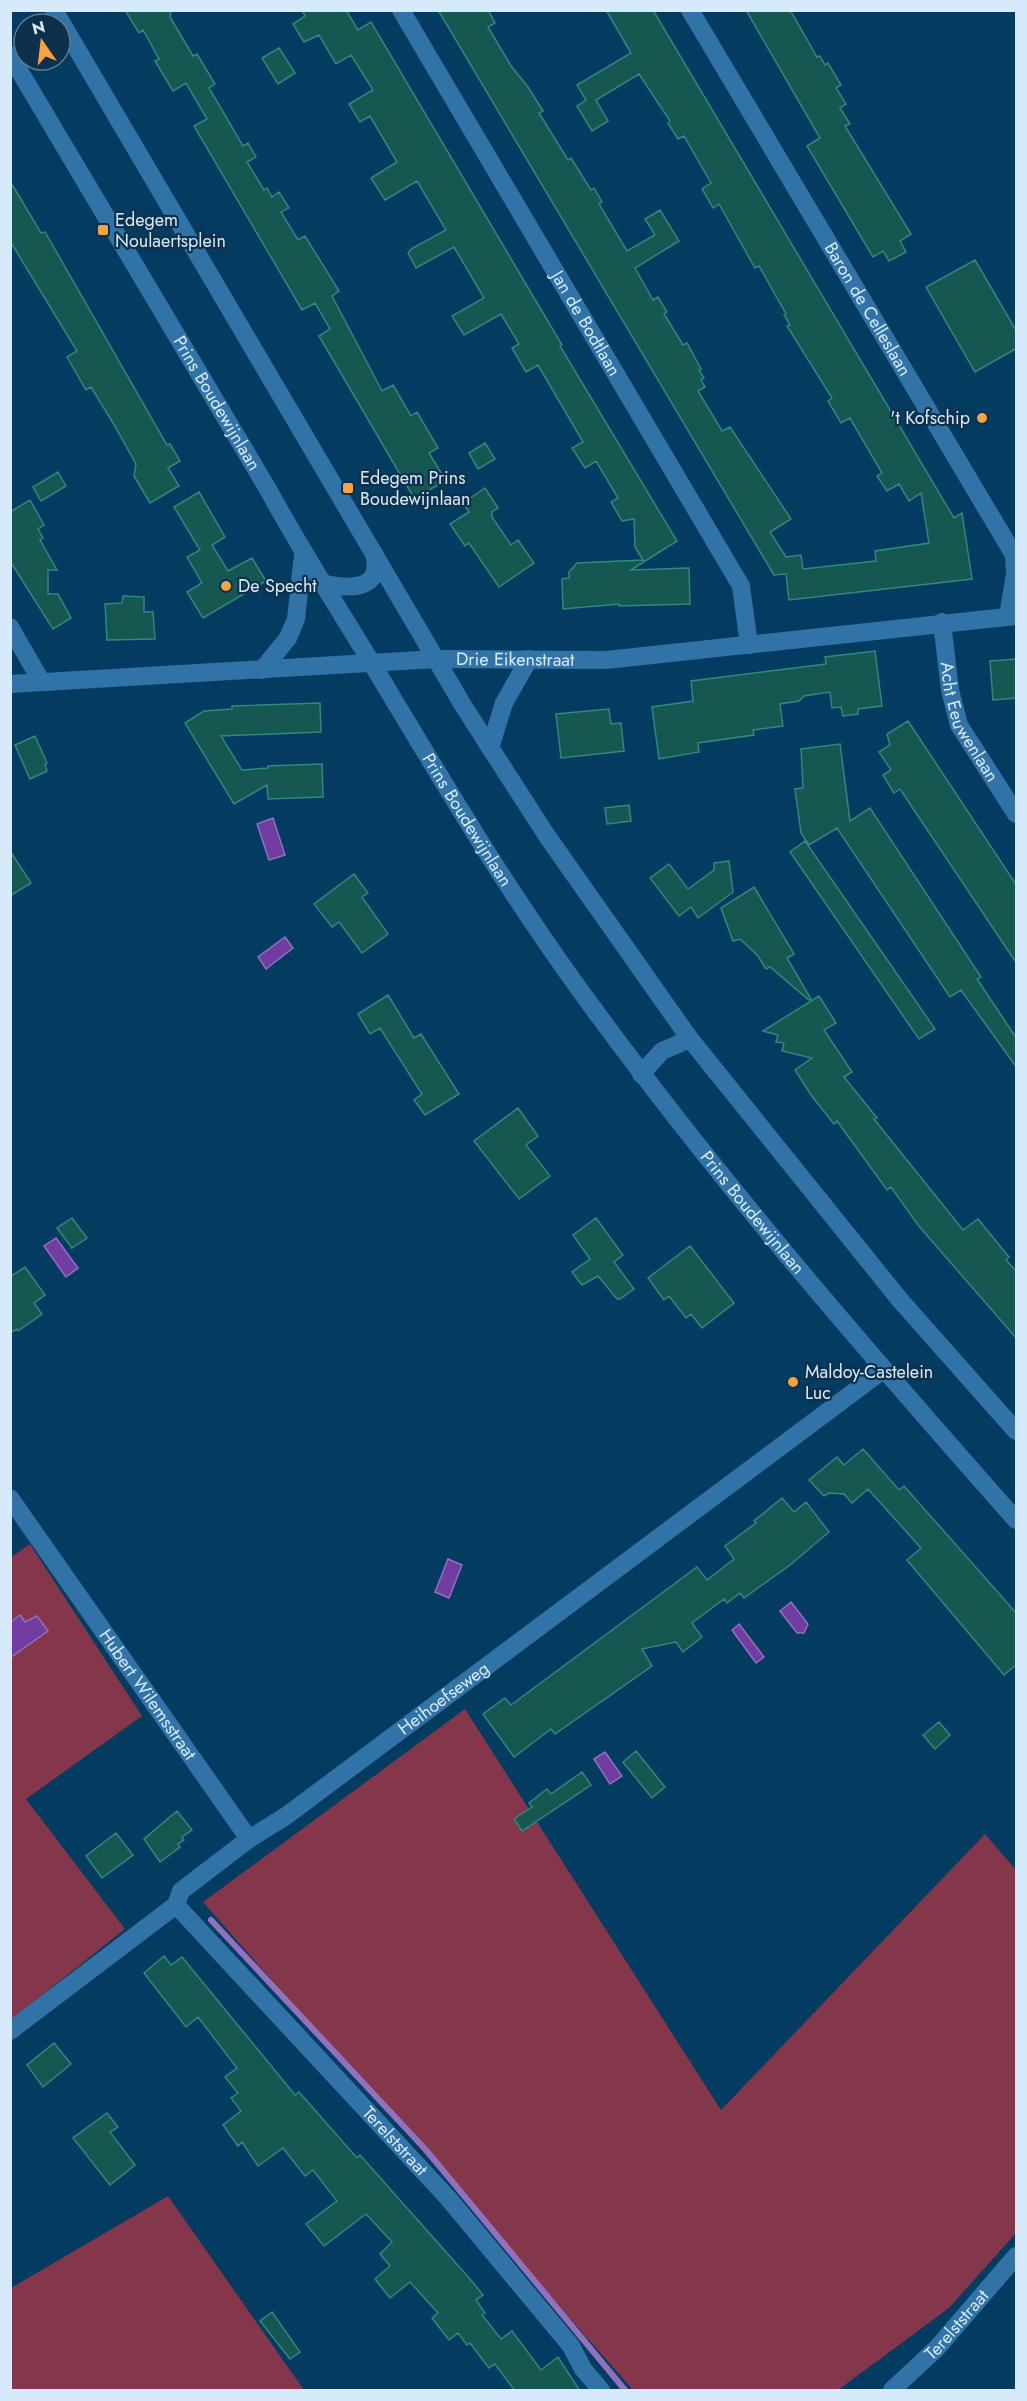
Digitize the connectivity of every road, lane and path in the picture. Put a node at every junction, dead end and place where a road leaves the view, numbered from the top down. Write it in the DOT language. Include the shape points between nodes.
graph roads {
  1 [pos="54,10"];
  2 [pos="401,10"];
  3 [pos="690,10"];
  4 [pos="10,55"];
  5 [pos="374,552"];
  6 [pos="303,555"];
  7 [pos="321,584"];
  8 [pos="1012,616"];
  9 [pos="942,622"];
  10 [pos="10,627"];
  11 [pos="749,645"];
  12 [pos="529,658"];
  13 [pos="436,659"];
  14 [pos="372,663"];
  15 [pos="262,670"];
  16 [pos="41,681"];
  17 [pos="10,684"];
  18 [pos="490,748"];
  19 [pos="1017,814"];
  20 [pos="690,1039"];
  21 [pos="641,1074"];
  22 [pos="884,1370"];
  23 [pos="1017,1431"];
  24 [pos="10,1498"];
  25 [pos="1017,1520"];
  26 [pos="249,1839"];
  27 [pos="176,1905"];
  28 [pos="10,2031"];
  29 [pos="1017,2256"];
  30 [pos="601,2391"];
  31 [pos="892,2391"];
  1 -- 5 [label="street"];
  2 -- 11 [label="street, Jan de Bodtlaan" via="741,586"];
  3 -- 8 [label="street, Baron de Celleslaan" via="1014,555"];
  4 -- 6 [label="street, Prins Boudewijnlaan" via="269,491"];
  5 -- 7 [label="street" via="373,575 364,584 353,589"];
  5 -- 13 [label="street"];
  6 -- 7 [label="street, Prins Boudewijnlaan"];
  6 -- 15 [label="street" via="296,619 288,638"];
  7 -- 14 [label="street, Prins Boudewijnlaan"];
  8 -- 9 [label="street, Drie Eikenstraat"];
  9 -- 11 [label="street, Drie Eikenstraat"];
  9 -- 19 [label="street, Acht Eeuwenlaan" via="950,690 959,725"];
  10 -- 16 [label="street"];
  11 -- 12 [label="street, Drie Eikenstraat" via="606,660"];
  12 -- 13 [label="street, Drie Eikenstraat"];
  12 -- 18 [label="street" via="504,703"];
  13 -- 14 [label="street, Drie Eikenstraat"];
  13 -- 18 [label="street"];
  14 -- 15 [label="street, Drie Eikenstraat"];
  14 -- 21 [label="street, Prins Boudewijnlaan" via="483,847 574,983"];
  15 -- 16 [label="street, Drie Eikenstraat"];
  16 -- 17 [label="street, Drie Eikenstraat"];
  18 -- 20 [label="street" via="590,900"];
  20 -- 21 [label="street" via="662,1051"];
  20 -- 23 [label="street" via="900,1300"];
  21 -- 22 [label="street, Prins Boudewijnlaan" via="770,1237"];
  22 -- 25 [label="street, Prins Boudewijnlaan"];
  22 -- 26 [label="street, Heihoefseweg" via="286,1816"];
  24 -- 26 [label="street, Hubert Wilemsstraat"];
  26 -- 27 [label="street, Heihoefseweg" via="181,1891"];
  27 -- 28 [label="street, Heihoefseweg"];
  27 -- 30 [label="street, Terelststraat" via="448,2198 571,2346"];
  29 -- 31 [label="street, Terelststraat" via="937,2348"];
}
